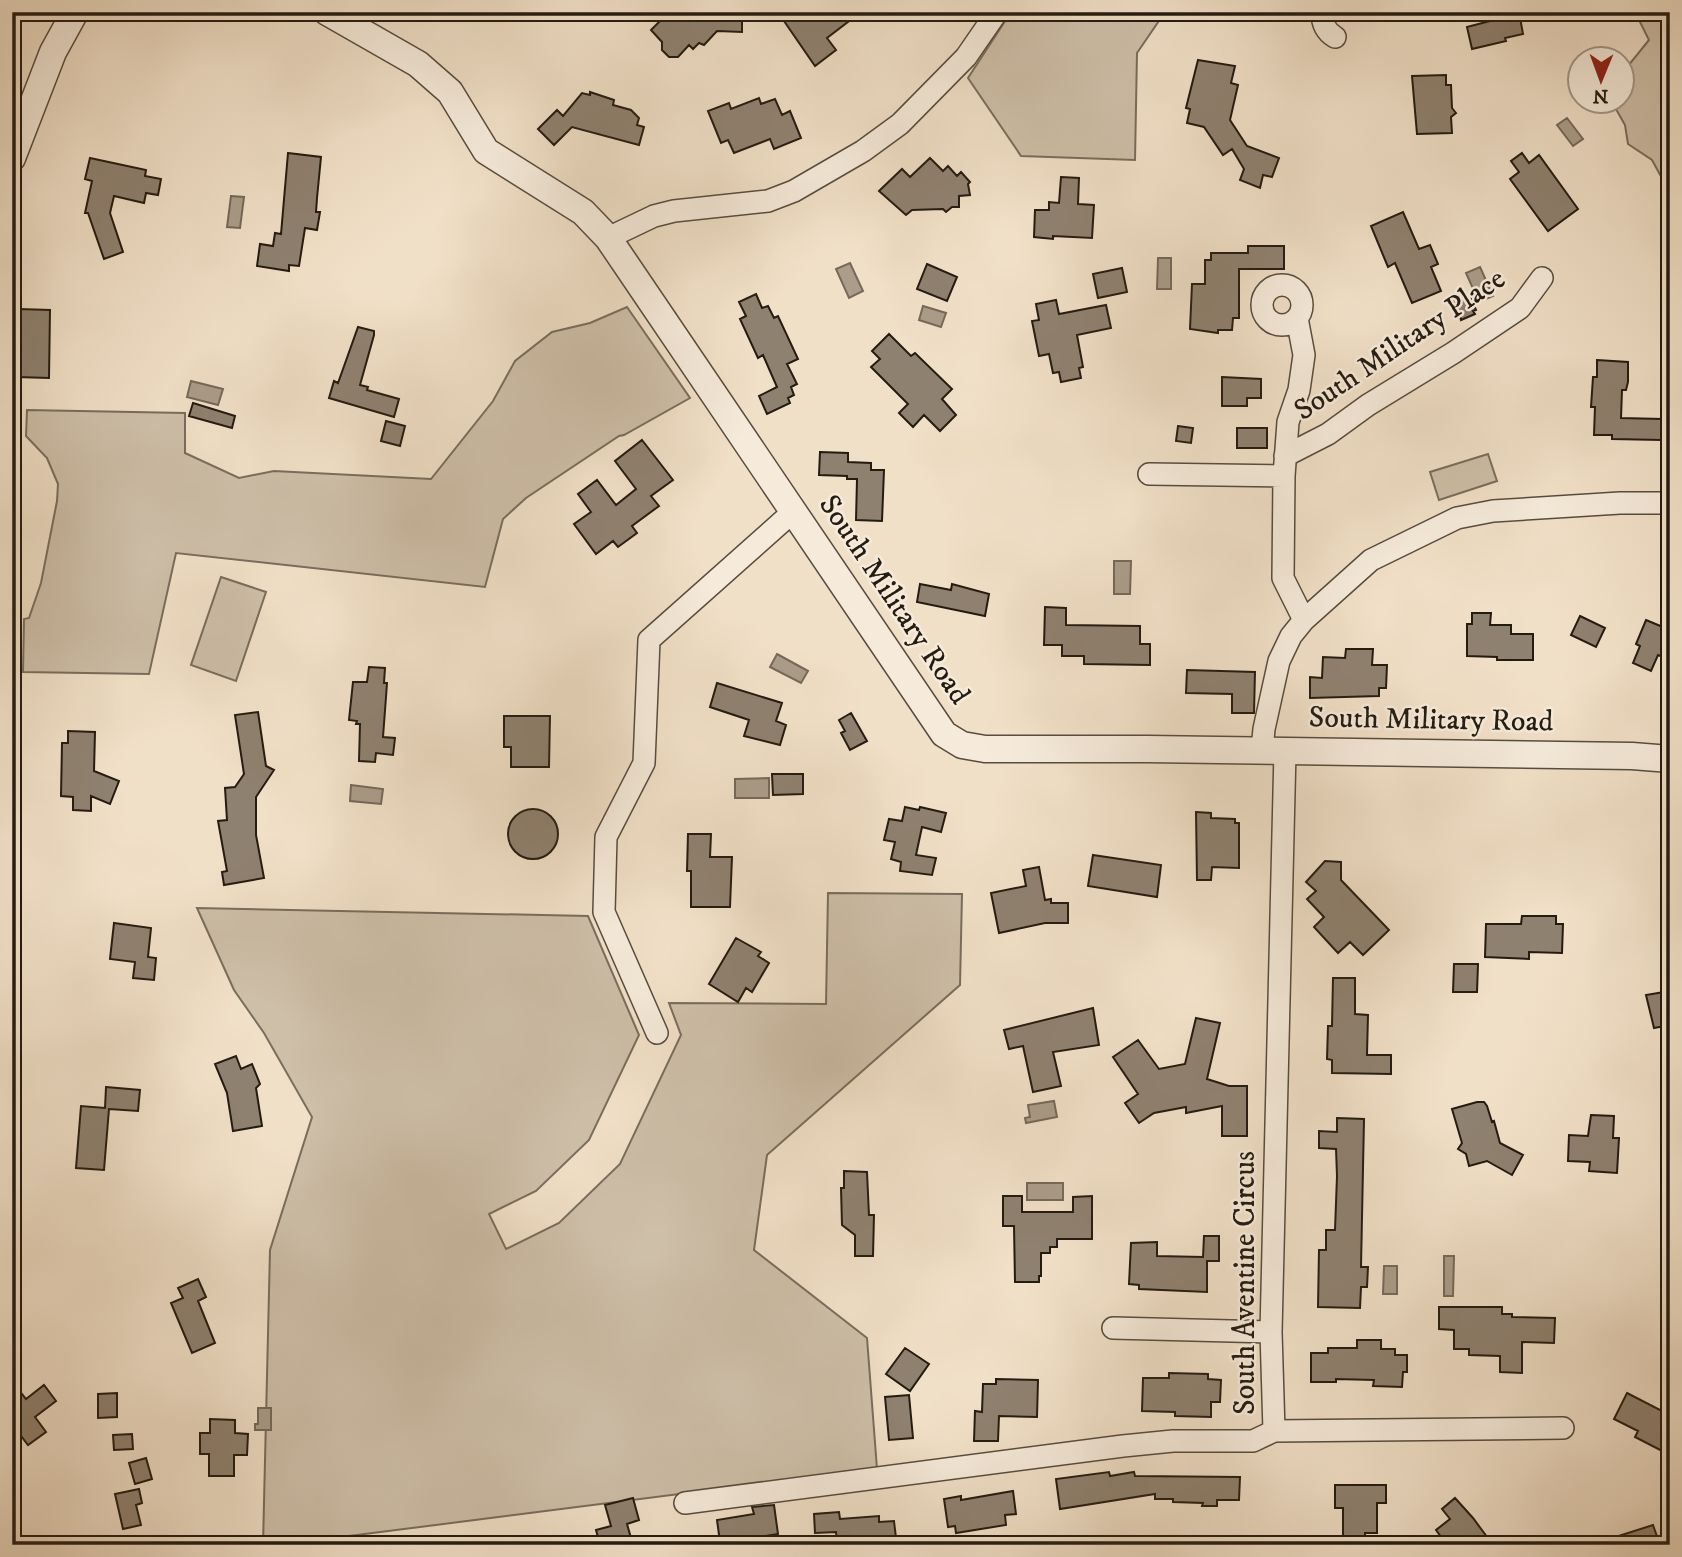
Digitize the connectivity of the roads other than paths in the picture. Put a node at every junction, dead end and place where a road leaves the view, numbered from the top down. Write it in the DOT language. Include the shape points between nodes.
graph roads {
  1 [pos="75,12"];
  2 [pos="327,12"];
  3 [pos="997,12"];
  4 [pos="1322,12"];
  5 [pos="1335,37"];
  6 [pos="12,158"];
  7 [pos="608,238"];
  8 [pos="1542,278"];
  9 [pos="1297,318"];
  10 [pos="1285,466"];
  11 [pos="1149,474"];
  12 [pos="1670,503"];
  13 [pos="794,511"];
  14 [pos="1304,620"];
  15 [pos="1274,751"];
  16 [pos="1670,759"];
  17 [pos="657,1033"];
  18 [pos="1113,1328"];
  19 [pos="1271,1332"];
  20 [pos="1563,1428"];
  21 [pos="1274,1431"];
  22 [pos="685,1503"];
  1 -- 6 [label="street" via="53,51"];
  2 -- 7 [label="street, South Military Road" via="437,79 486,151 583,212"];
  3 -- 7 [label="street" via="966,57 900,124 794,191 768,201 654,216"];
  4 -- 5 [label="street" via="1323,24"];
  7 -- 13 [label="street, South Military Road"];
  8 -- 10 [label="street, South Military Place" via="1520,308 1368,405"];
  9 -- 10 [label="street, South Military Place" via="1304,355 1299,390 1287,422"];
  10 -- 11 [label="street, South Military Place"];
  10 -- 14 [label="street, South Military Place" via="1283,578"];
  12 -- 14 [label="street" via="1493,511 1457,519 1371,561"];
  13 -- 15 [label="street, South Military Road" via="953,741 985,749"];
  13 -- 17 [label="street" via="649,640 644,763 606,837 604,912"];
  14 -- 15 [label="street" via="1279,661 1264,729"];
  15 -- 16 [label="street, South Military Road"];
  15 -- 19 [label="street, South Aventine Circus"];
  18 -- 19 [label="street"];
  19 -- 21 [label="street, South Aventine Circus"];
  20 -- 21 [label="street"];
  21 -- 22 [label="street, South Aventine Circus" via="1253,1441 1123,1446"];
}
